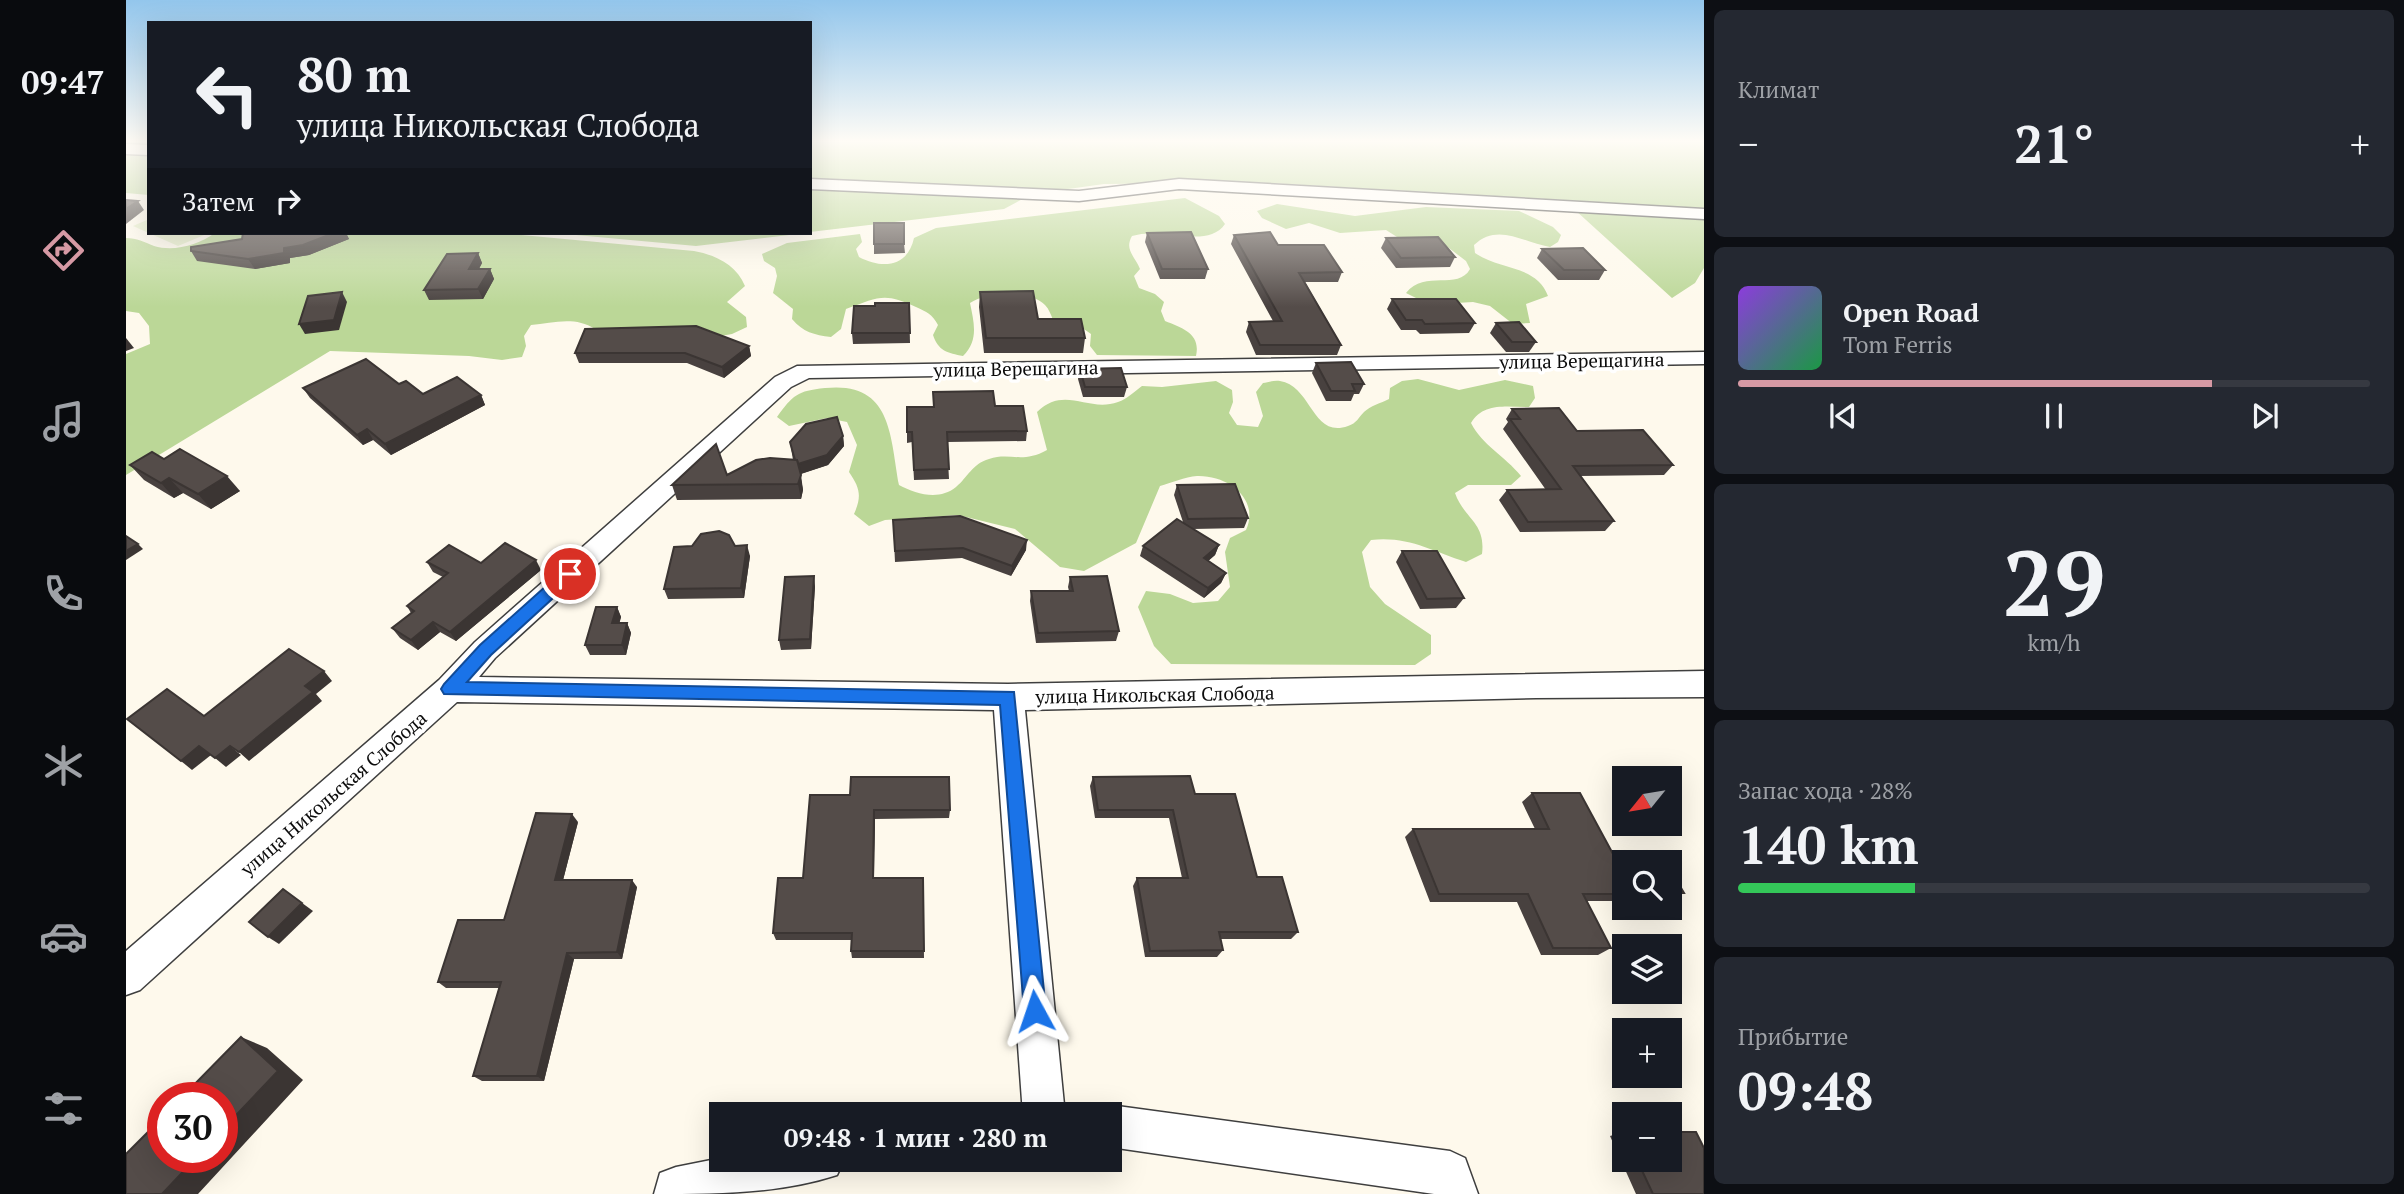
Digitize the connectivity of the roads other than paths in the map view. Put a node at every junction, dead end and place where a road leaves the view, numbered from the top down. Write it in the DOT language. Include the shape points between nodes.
graph roads {
  1 [pos="1384,196"];
  2 [pos="1704,214"];
  3 [pos="1704,358"];
  4 [pos="1704,684"];
  5 [pos="450,689"];
  6 [pos="1008,698"];
  7 [pos="126,976"];
  8 [pos="1043,1102"];
  9 [pos="1122,1128"];
  10 [pos="762,1172"];
  11 [pos="676,1194"];
  12 [pos="1456,1194"];
  1 -- 2 [label="street"];
  3 -- 5 [label="street, улица Верещагина" via="805,371 773,390 485,650"];
  4 -- 6 [label="street, улица Никольская Слобода"];
  5 -- 6 [label="street, улица Никольская Слобода"];
  5 -- 7 [label="street, улица Никольская Слобода"];
  6 -- 8 [label="street"];
  9 -- 12 [label="street" via="1450,1173"];
  10 -- 11 [label="street" via="676,1189"];
}
